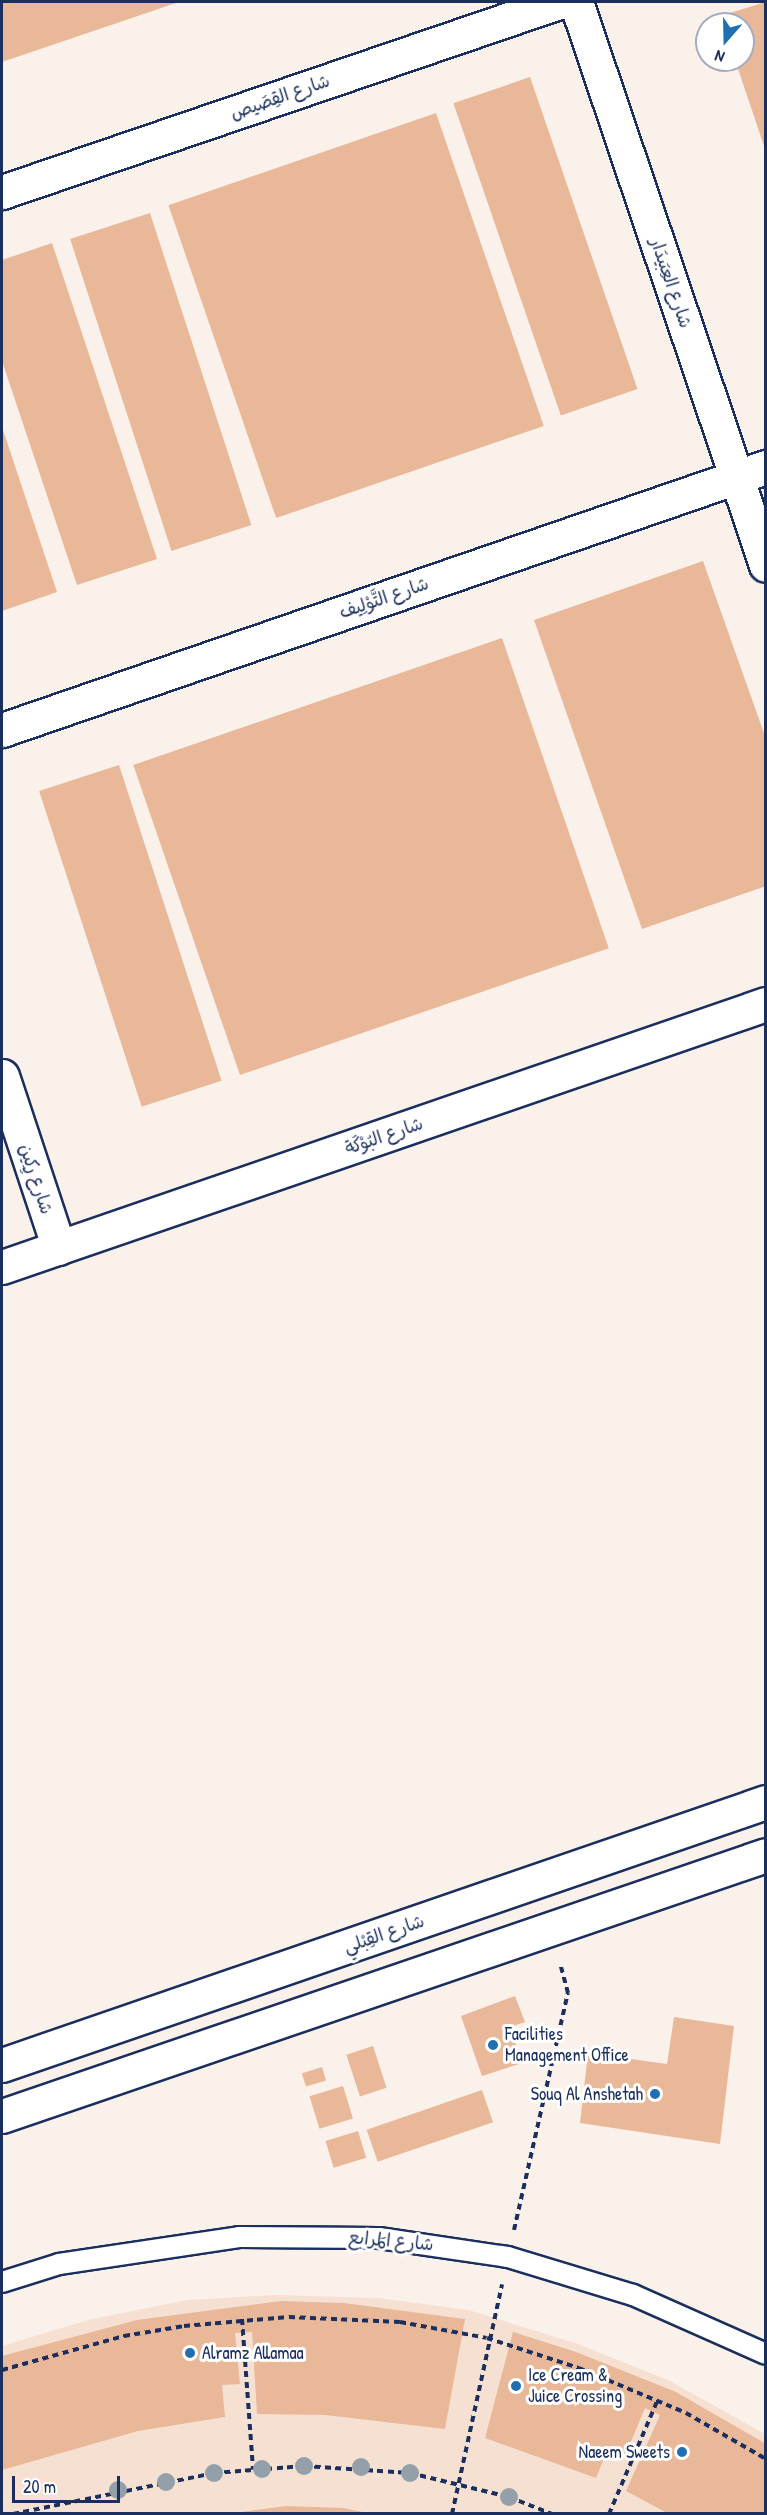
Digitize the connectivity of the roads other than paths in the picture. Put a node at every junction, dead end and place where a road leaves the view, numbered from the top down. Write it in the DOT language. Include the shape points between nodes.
graph roads {
  1 [pos="559,2"];
  2 [pos="576,2"];
  3 [pos="2,192"];
  4 [pos="751,472"];
  5 [pos="765,565"];
  6 [pos="2,730"];
  7 [pos="765,1004"];
  8 [pos="2,1076"];
  9 [pos="59,1248"];
  10 [pos="2,1267"];
  11 [pos="765,1802"];
  12 [pos="765,1855"];
  13 [pos="2,2066"];
  14 [pos="2,2116"];
  15 [pos="2,2282"];
  16 [pos="765,2354"];
  1 -- 3 [label="street, شارع القِصَيص"];
  2 -- 4 [label="street, شارع العِبَيدَار"];
  4 -- 5 [label="street, شارع العِبَيدَار"];
  4 -- 6 [label="street, شارع التَّوْلِيف"];
  7 -- 9 [label="street, شارع البُوْكَة"];
  8 -- 9 [label="street, شارع رِكِين"];
  9 -- 10 [label="street, شارع البُوْكَة"];
  11 -- 13 [label="street, شارع القِبْلي"];
  12 -- 14 [label="street"];
  15 -- 16 [label="lane, شارع المَرابع" via="59,2264 239,2236 379,2238 447,2246 531,2264 633,2295"];
}
